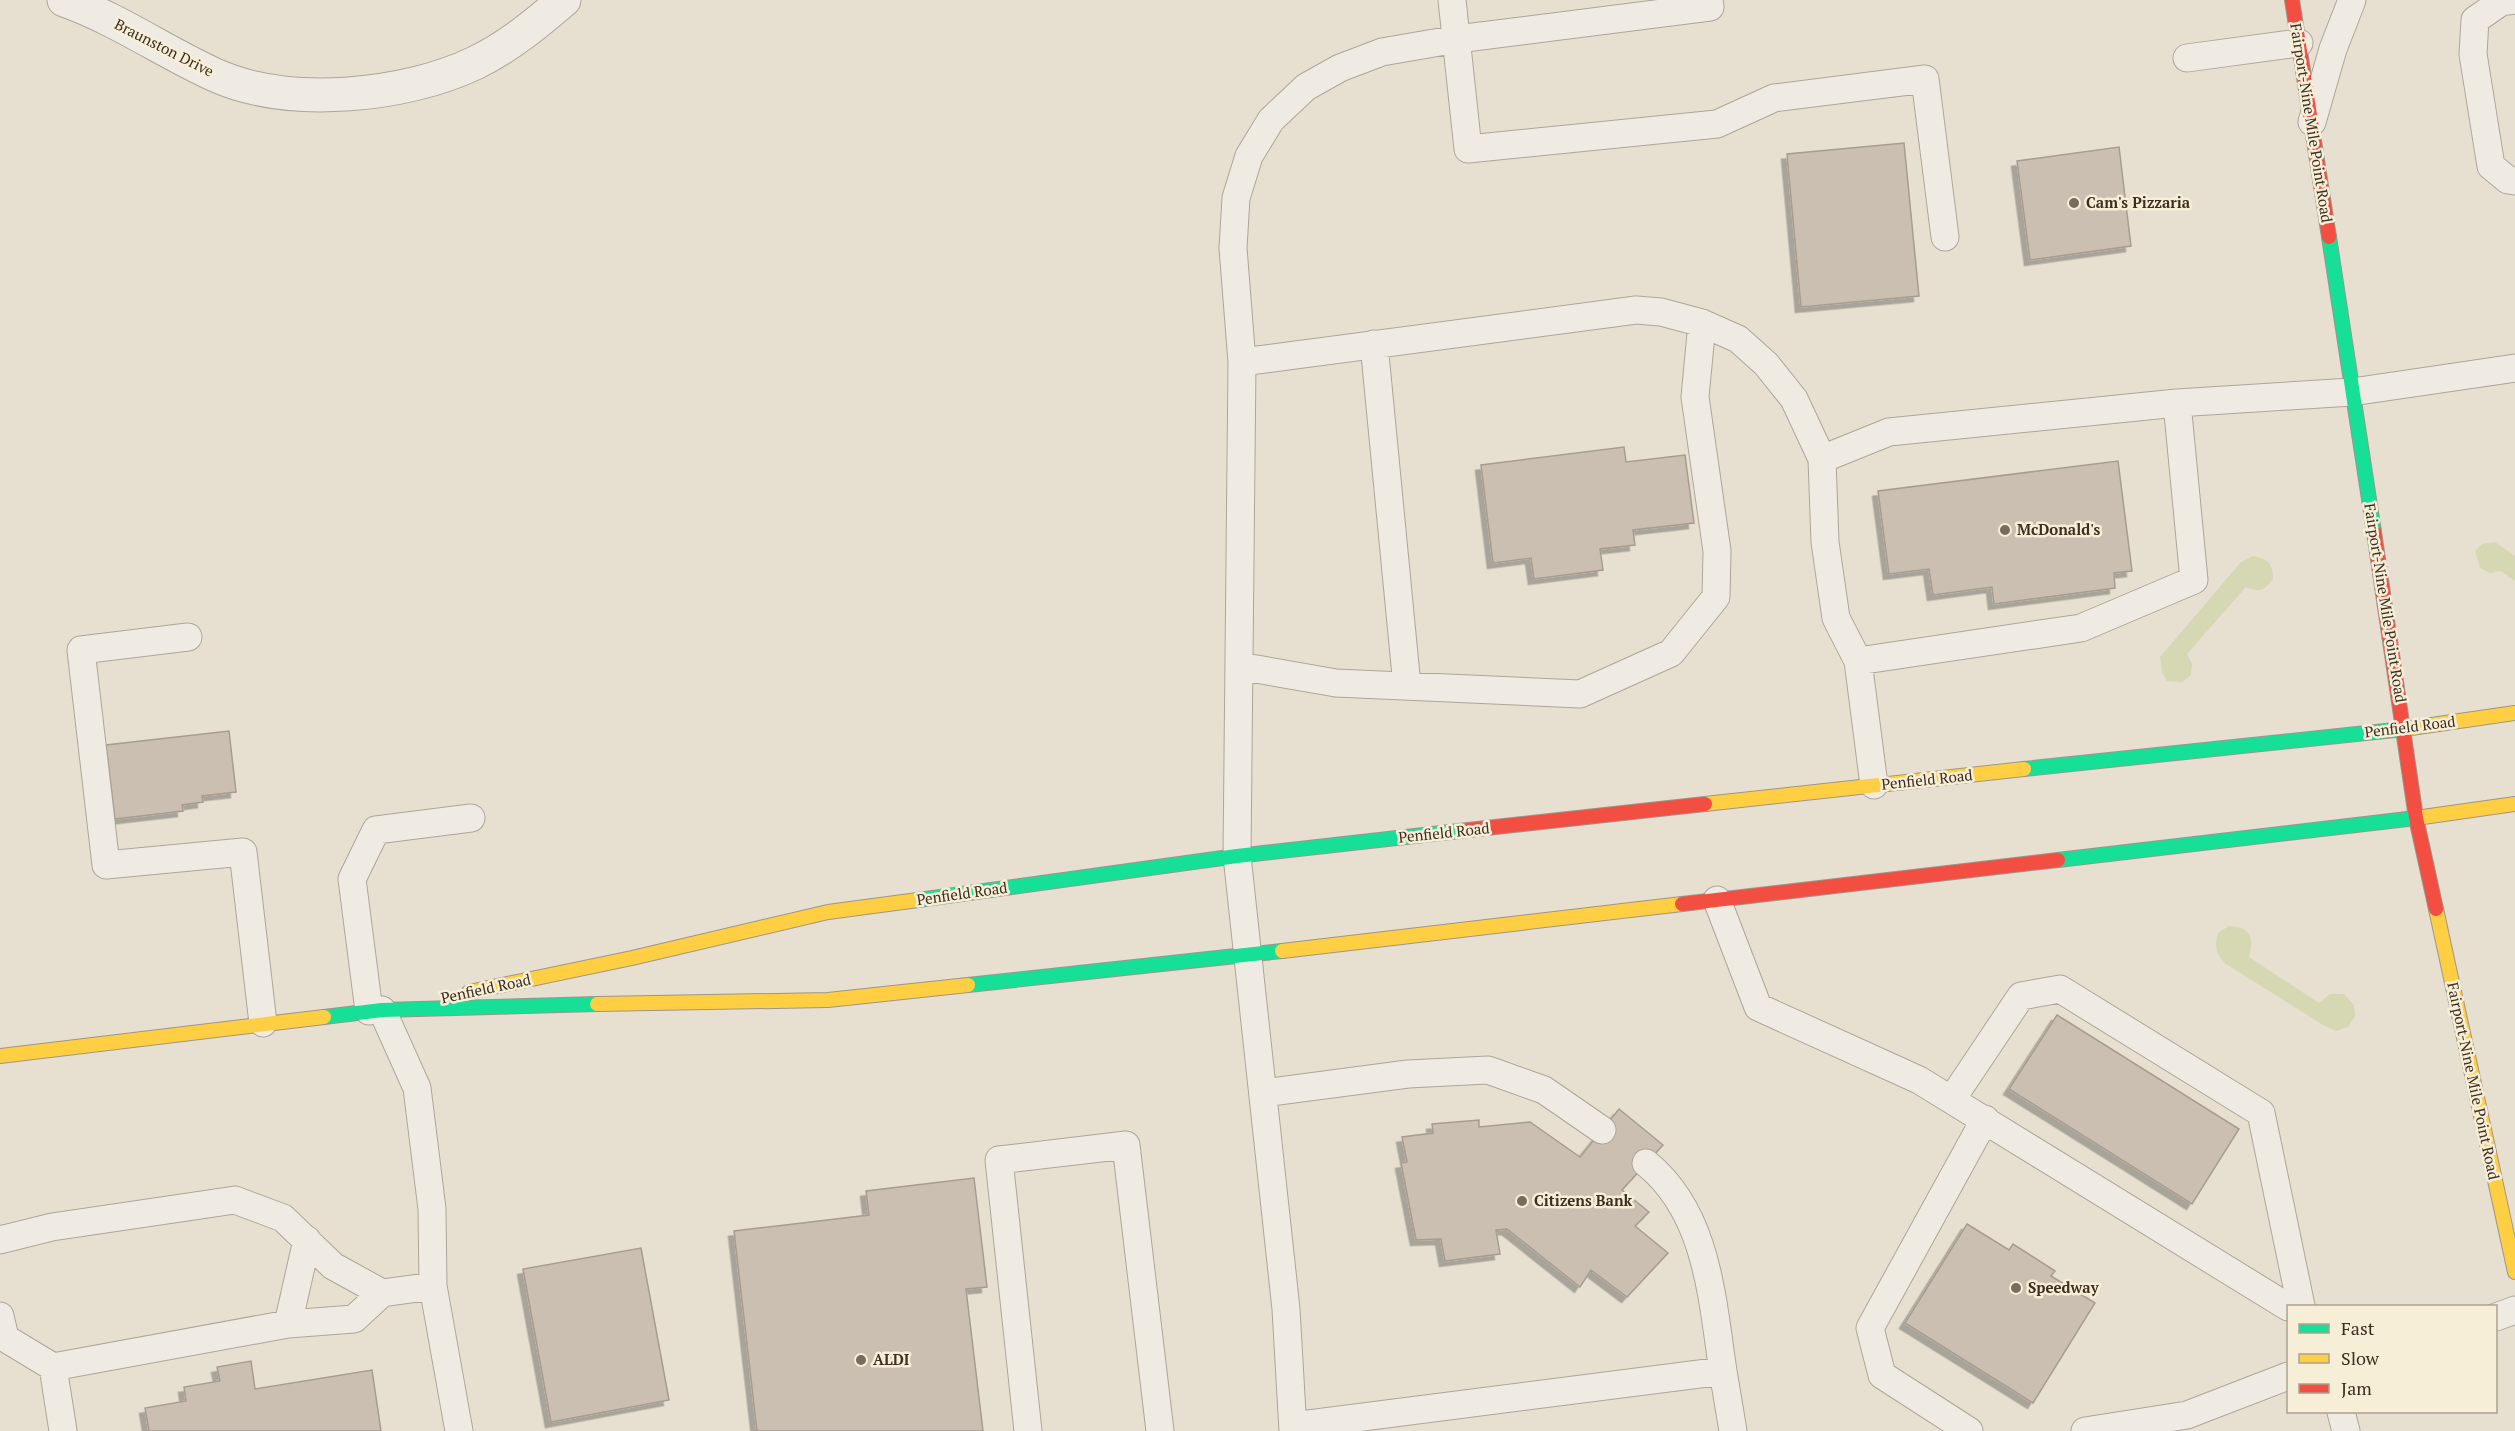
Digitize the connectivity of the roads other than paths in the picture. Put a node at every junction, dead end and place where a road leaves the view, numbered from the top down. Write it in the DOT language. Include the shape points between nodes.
graph roads {
  1 [pos="64,0"];
  2 [pos="564,0"];
  3 [pos="1452,0"];
  4 [pos="1709,0"];
  5 [pos="2292,0"];
  6 [pos="2352,0"];
  7 [pos="2515,0"];
  8 [pos="1457,39"];
  9 [pos="2299,43"];
  10 [pos="2187,58"];
  11 [pos="2311,123"];
  12 [pos="2515,180"];
  13 [pos="1945,237"];
  14 [pos="1702,323"];
  15 [pos="1374,344"];
  16 [pos="1242,362"];
  17 [pos="2515,368"];
  18 [pos="2352,392"];
  19 [pos="2177,403"];
  20 [pos="1822,459"];
  21 [pos="188,637"];
  22 [pos="1858,661"];
  23 [pos="1239,666"];
  24 [pos="1407,686"];
  25 [pos="2515,713"];
  26 [pos="2404,729"];
  27 [pos="1874,785"];
  28 [pos="2515,804"];
  29 [pos="471,818"];
  30 [pos="2416,818"];
  31 [pos="1237,856"];
  32 [pos="1718,900"];
  33 [pos="1248,955"];
  34 [pos="376,1011"];
  35 [pos="263,1023"];
  36 [pos="0,1056"];
  37 [pos="1263,1093"];
  38 [pos="1952,1099"];
  39 [pos="1985,1119"];
  40 [pos="1602,1130"];
  41 [pos="1646,1164"];
  42 [pos="0,1240"];
  43 [pos="307,1240"];
  44 [pos="2515,1272"];
  45 [pos="433,1286"];
  46 [pos="382,1293"];
  47 [pos="2301,1305"];
  48 [pos="2287,1306"];
  49 [pos="2515,1310"];
  50 [pos="0,1316"];
  51 [pos="2497,1317"];
  52 [pos="288,1324"];
  53 [pos="53,1367"];
  54 [pos="1723,1371"];
  55 [pos="2287,1377"];
  56 [pos="2341,1413"];
  57 [pos="1293,1429"];
  58 [pos="63,1431"];
  59 [pos="459,1431"];
  60 [pos="1028,1431"];
  61 [pos="1160,1431"];
  62 [pos="1732,1431"];
  63 [pos="1969,1431"];
  64 [pos="2085,1431"];
  65 [pos="2346,1431"];
  1 -- 2 [label="street, Braunston Drive" via="130,29 216,75 271,91 324,95 372,93 426,82 475,63 525,33"];
  3 -- 8 [label="lane"];
  4 -- 8 [label="lane" via="1710,7"];
  5 -- 9 [label="main road, Fairport-Nine Mile Point Road"];
  6 -- 11 [label="lane"];
  7 -- 12 [label="lane" via="2501,2 2475,20 2473,54 2491,166 2508,180"];
  8 -- 13 [label="lane" via="1468,149 1717,124 1774,98 1925,79"];
  8 -- 16 [label="lane" via="1382,52 1340,68 1306,87 1271,120 1250,156 1236,198 1233,248"];
  9 -- 10 [label="lane"];
  9 -- 11 [label="main road, Fairport-Nine Mile Point Road"];
  11 -- 18 [label="main road, Fairport-Nine Mile Point Road"];
  14 -- 15 [label="lane" via="1636,310"];
  14 -- 20 [label="lane" via="1738,339 1766,364 1794,399"];
  14 -- 24 [label="lane" via="1695,398 1717,550 1716,597 1671,653 1580,694"];
  15 -- 16 [label="lane"];
  15 -- 24 [label="lane"];
  16 -- 23 [label="lane"];
  17 -- 18 [label="lane"];
  18 -- 19 [label="lane"];
  18 -- 26 [label="main road, Fairport-Nine Mile Point Road"];
  19 -- 20 [label="lane" via="1889,432"];
  19 -- 22 [label="lane" via="2194,580 2082,628"];
  20 -- 22 [label="lane" via="1825,542 1836,618"];
  21 -- 35 [label="lane" via="81,650 106,865 243,852"];
  22 -- 27 [label="lane"];
  23 -- 24 [label="lane" via="1336,682"];
  23 -- 31 [label="lane"];
  25 -- 26 [label="main road, Penfield Road"];
  26 -- 27 [label="main road, Penfield Road"];
  26 -- 30 [label="main road, Fairport-Nine Mile Point Road"];
  27 -- 31 [label="main road, Penfield Road"];
  28 -- 30 [label="main road, Penfield Road"];
  29 -- 34 [label="lane" via="376,830 352,879"];
  30 -- 32 [label="main road, Penfield Road"];
  30 -- 44 [label="main road, Fairport-Nine Mile Point Road"];
  31 -- 33 [label="lane"];
  31 -- 34 [label="main road, Penfield Road" via="828,912"];
  32 -- 33 [label="main road, Penfield Road"];
  32 -- 38 [label="lane" via="1758,1007 1919,1080"];
  33 -- 34 [label="main road, Penfield Road" via="828,1000"];
  33 -- 37 [label="lane"];
  34 -- 35 [label="main road, Penfield Road"];
  34 -- 45 [label="lane" via="417,1088 432,1209"];
  35 -- 36 [label="main road, Penfield Road"];
  37 -- 40 [label="lane" via="1408,1074 1488,1070 1544,1090"];
  37 -- 57 [label="lane" via="1286,1309"];
  38 -- 39 [label="lane"];
  38 -- 47 [label="lane" via="2020,996 2060,989 2261,1113"];
  39 -- 48 [label="lane"];
  39 -- 63 [label="lane" via="1870,1328 1882,1375"];
  41 -- 54 [label="lane" via="1661,1175 1691,1220 1708,1276"];
  42 -- 43 [label="lane" via="52,1227 235,1200 283,1218"];
  43 -- 46 [label="lane" via="333,1266"];
  43 -- 52 [label="lane"];
  45 -- 46 [label="lane"];
  45 -- 59 [label="lane"];
  46 -- 52 [label="lane" via="354,1319"];
  49 -- 51 [label="lane"];
  50 -- 53 [label="lane" via="5,1338"];
  52 -- 53 [label="lane"];
  53 -- 58 [label="lane"];
  54 -- 57 [label="lane"];
  54 -- 62 [label="lane"];
  55 -- 64 [label="lane" via="2187,1415"];
  56 -- 65 [label="lane"];
  60 -- 61 [label="lane" via="999,1160 1126,1145"];
}
